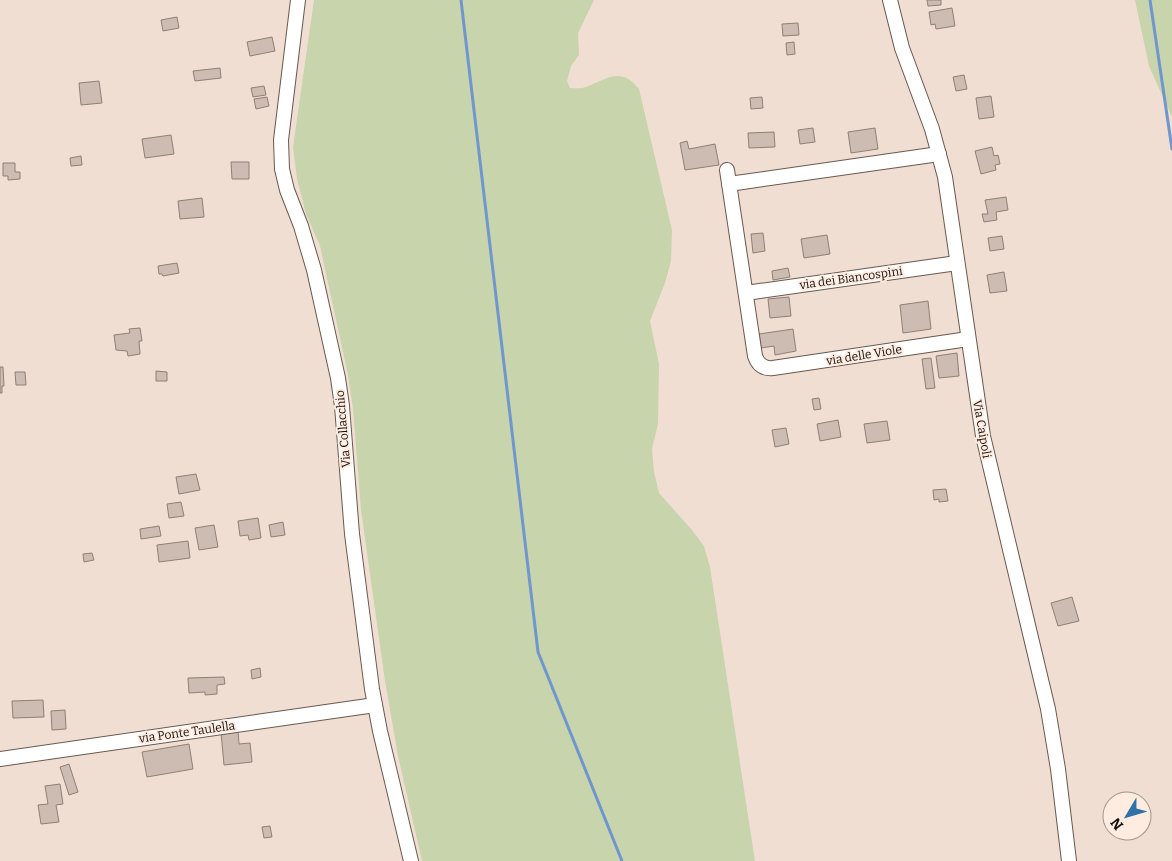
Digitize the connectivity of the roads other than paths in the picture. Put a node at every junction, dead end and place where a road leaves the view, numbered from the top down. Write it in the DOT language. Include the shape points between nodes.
graph roads {
  1 [pos="298,0"];
  2 [pos="890,0"];
  3 [pos="939,154"];
  4 [pos="727,170"];
  5 [pos="729,184"];
  6 [pos="957,263"];
  7 [pos="746,293"];
  8 [pos="968,339"];
  9 [pos="375,704"];
  10 [pos="0,759"];
  11 [pos="411,861"];
  12 [pos="1069,861"];
  1 -- 9 [label="street, Via Collacchio" via="281,160 285,184 314,270 339,383 352,534"];
  2 -- 3 [label="street, Via Caipoli" via="902,48"];
  3 -- 5 [label="street"];
  3 -- 6 [label="street, Via Caipoli"];
  4 -- 5 [label="street"];
  5 -- 7 [label="street"];
  6 -- 7 [label="street, via dei Biancospini"];
  6 -- 8 [label="street, Via Caipoli"];
  7 -- 8 [label="street, via delle Viole" via="755,356 765,368"];
  8 -- 12 [label="street, Via Caipoli" via="989,466 1051,726"];
  9 -- 10 [label="street, via Ponte Taulella"];
  9 -- 11 [label="street, Via Collacchio"];
}
